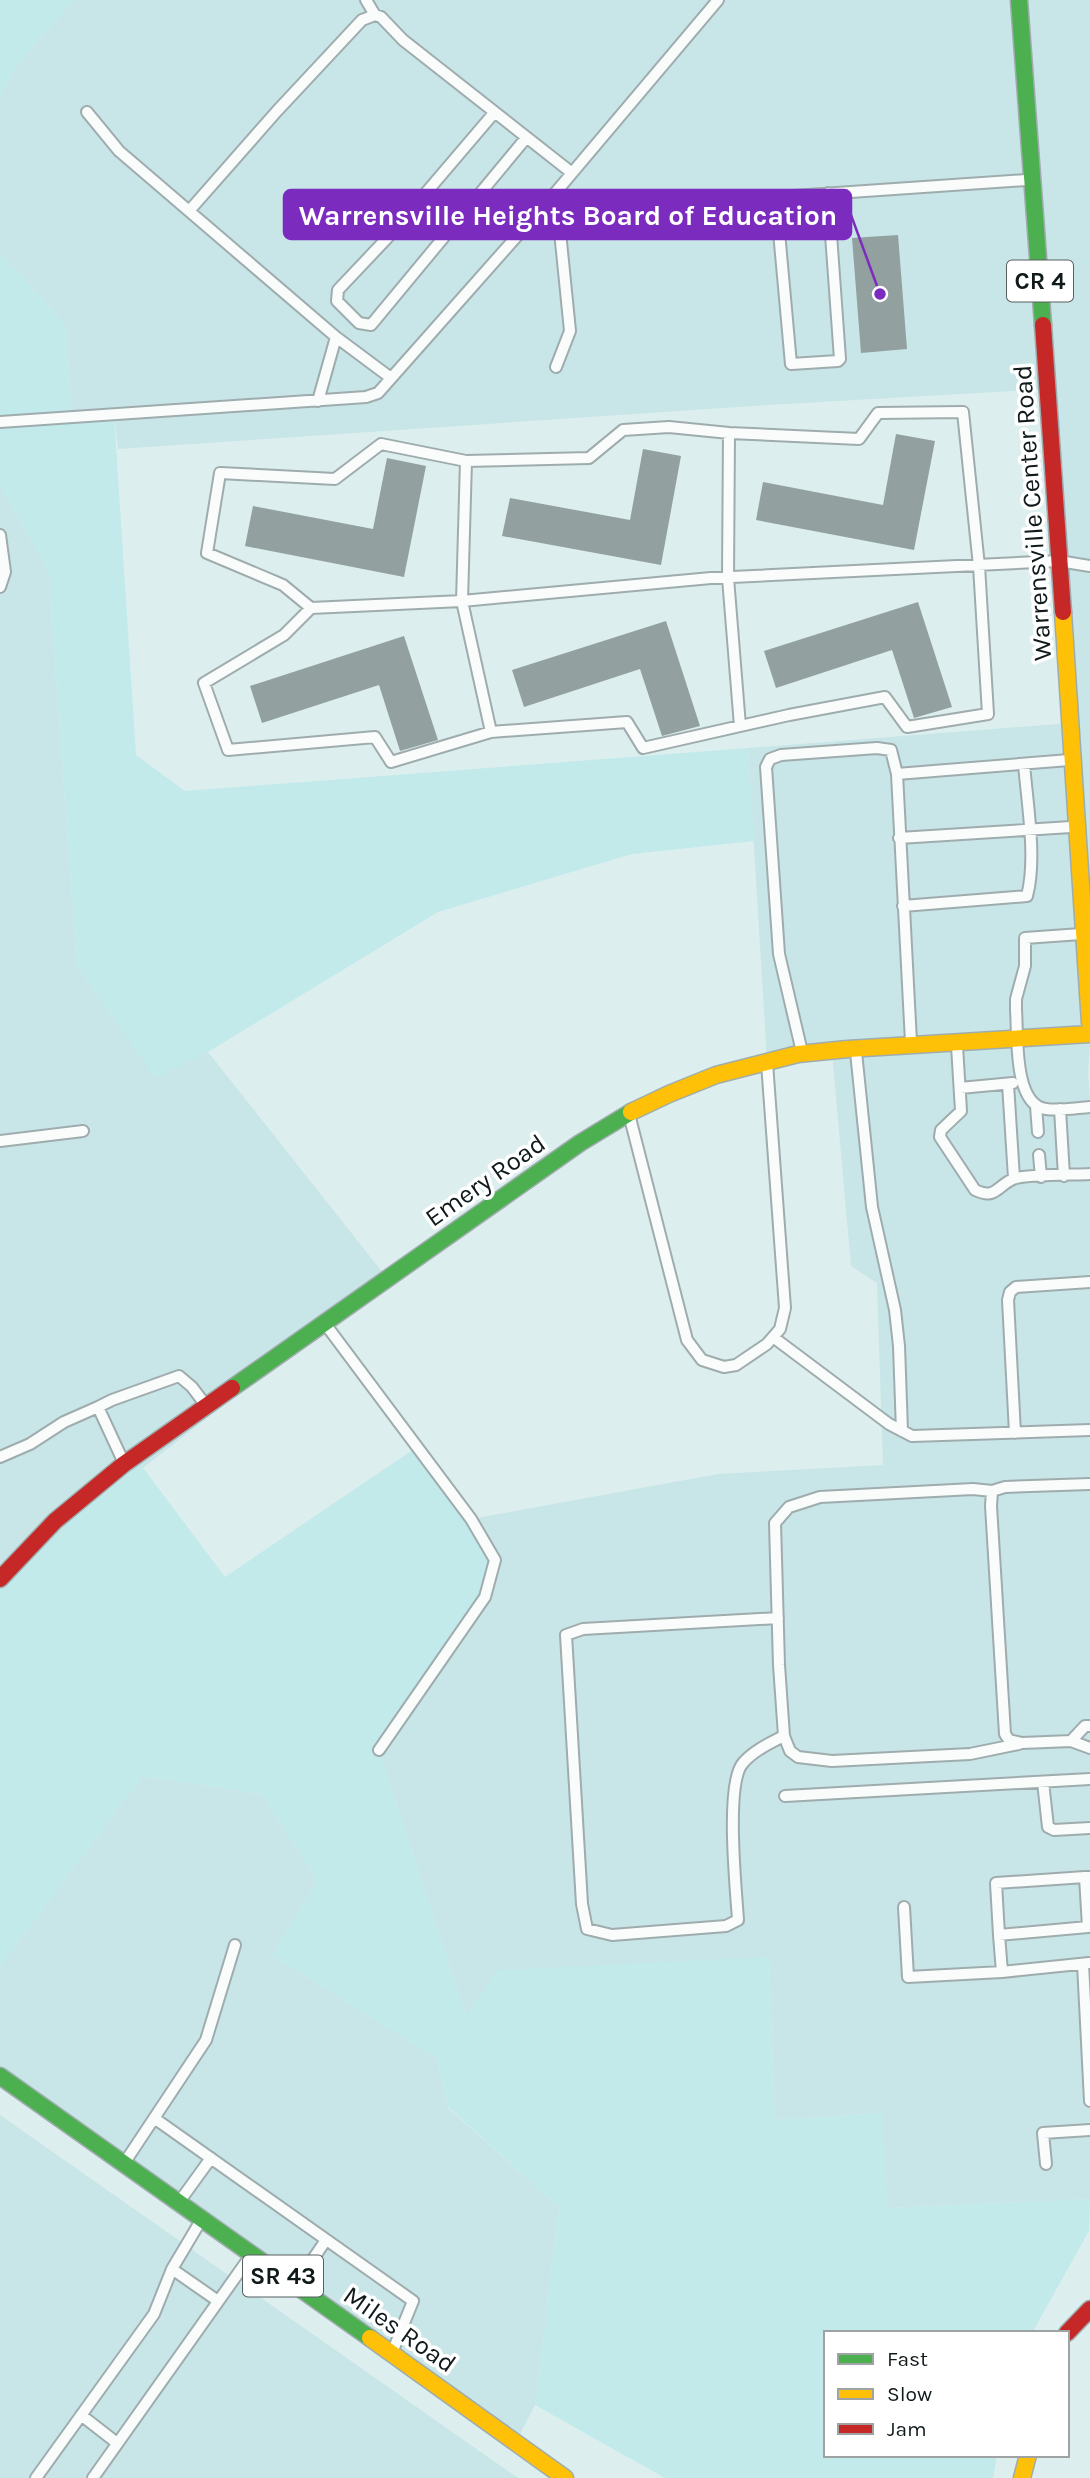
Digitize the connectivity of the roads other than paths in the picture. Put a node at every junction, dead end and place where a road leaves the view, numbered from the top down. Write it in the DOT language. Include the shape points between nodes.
graph roads {
  1 [pos="366,0"];
  2 [pos="718,0"];
  3 [pos="1019,0"];
  4 [pos="375,15"];
  5 [pos="88,112"];
  6 [pos="494,113"];
  7 [pos="526,138"];
  8 [pos="572,173"];
  9 [pos="1032,179"];
  10 [pos="556,192"];
  11 [pos="828,193"];
  12 [pos="189,211"];
  13 [pos="336,337"];
  14 [pos="556,367"];
  15 [pos="391,379"];
  16 [pos="318,401"];
  17 [pos="0,422"];
  18 [pos="729,433"];
  19 [pos="466,461"];
  20 [pos="0,535"];
  21 [pos="1059,561"];
  22 [pos="979,566"];
  23 [pos="1090,566"];
  24 [pos="728,578"];
  25 [pos="0,587"];
  26 [pos="462,601"];
  27 [pos="311,608"];
  28 [pos="740,726"];
  29 [pos="491,732"];
  30 [pos="1073,760"];
  31 [pos="1024,764"];
  32 [pos="897,774"];
  33 [pos="1077,827"];
  34 [pos="1030,830"];
  35 [pos="900,838"];
  36 [pos="903,906"];
  37 [pos="1084,933"];
  38 [pos="1090,1023"];
  39 [pos="1090,1034"];
  40 [pos="1018,1038"];
  41 [pos="957,1042"];
  42 [pos="911,1045"];
  43 [pos="856,1049"];
  44 [pos="802,1055"];
  45 [pos="767,1060"];
  46 [pos="1021,1083"];
  47 [pos="1008,1084"];
  48 [pos="960,1088"];
  49 [pos="1036,1106"];
  50 [pos="1090,1107"];
  51 [pos="1060,1109"];
  52 [pos="629,1115"];
  53 [pos="83,1131"];
  54 [pos="1038,1132"];
  55 [pos="0,1140"];
  56 [pos="1039,1155"];
  57 [pos="1090,1174"];
  58 [pos="1064,1176"];
  59 [pos="1041,1177"];
  60 [pos="1014,1178"];
  61 [pos="1090,1282"];
  62 [pos="324,1323"];
  63 [pos="773,1337"];
  64 [pos="206,1406"];
  65 [pos="98,1407"];
  66 [pos="1090,1430"];
  67 [pos="902,1431"];
  68 [pos="1015,1433"];
  69 [pos="0,1457"];
  70 [pos="124,1464"];
  71 [pos="1090,1484"];
  72 [pos="992,1491"];
  73 [pos="0,1579"];
  74 [pos="778,1618"];
  75 [pos="1090,1726"];
  76 [pos="784,1736"];
  77 [pos="1071,1741"];
  78 [pos="1022,1743"];
  79 [pos="1090,1748"];
  80 [pos="379,1750"];
  81 [pos="1090,1779"];
  82 [pos="1043,1782"];
  83 [pos="785,1796"];
  84 [pos="1090,1828"];
  85 [pos="1087,1877"];
  86 [pos="904,1907"];
  87 [pos="999,1935"];
  88 [pos="235,1945"];
  89 [pos="1087,1964"];
  90 [pos="1002,1972"];
  91 [pos="0,2077"];
  92 [pos="1090,2101"];
  93 [pos="154,2118"];
  94 [pos="1090,2130"];
  95 [pos="211,2158"];
  96 [pos="123,2164"];
  97 [pos="1046,2164"];
  98 [pos="178,2203"];
  99 [pos="201,2219"];
  100 [pos="326,2240"];
  101 [pos="251,2254"];
  102 [pos="172,2269"];
  103 [pos="295,2285"];
  104 [pos="218,2301"];
  105 [pos="1090,2309"];
  106 [pos="1069,2331"];
  107 [pos="392,2353"];
  108 [pos="81,2415"];
  109 [pos="117,2443"];
  110 [pos="1027,2457"];
  111 [pos="36,2478"];
  112 [pos="93,2478"];
  113 [pos="565,2478"];
  114 [pos="1022,2478"];
  1 -- 4 [label="lane"];
  2 -- 8 [label="lane"];
  3 -- 9 [label="main road, Warrensville Center Road / CR 4"];
  4 -- 6 [label="lane"];
  4 -- 12 [label="lane" via="362,20"];
  5 -- 12 [label="lane" via="119,151"];
  6 -- 7 [label="lane"];
  6 -- 7 [label="lane" via="338,290 337,301 359,323 371,324"];
  7 -- 8 [label="lane"];
  8 -- 10 [label="lane"];
  9 -- 11 [label="lane"];
  9 -- 21 [label="main road, Warrensville Center Road / CR 4"];
  10 -- 14 [label="lane" via="570,331"];
  10 -- 15 [label="lane"];
  11 -- 11 [label="lane" via="776,199 791,364 840,359"];
  12 -- 13 [label="lane"];
  13 -- 15 [label="lane"];
  13 -- 16 [label="lane"];
  15 -- 16 [label="lane" via="378,393 366,397"];
  16 -- 17 [label="lane"];
  18 -- 19 [label="lane" via="669,427 623,430 589,457"];
  18 -- 22 [label="lane" via="859,439 878,413 963,412"];
  18 -- 24 [label="lane"];
  19 -- 26 [label="lane"];
  19 -- 27 [label="lane" via="382,444 335,479 220,472 207,553 283,585"];
  20 -- 25 [label="lane" via="5,572"];
  21 -- 22 [label="lane"];
  21 -- 23 [label="lane"];
  21 -- 30 [label="main road, Warrensville Center Road / CR 4"];
  22 -- 24 [label="lane"];
  22 -- 28 [label="lane" via="988,714 907,727 886,697"];
  24 -- 26 [label="lane"];
  24 -- 28 [label="lane"];
  26 -- 27 [label="lane"];
  26 -- 29 [label="lane"];
  27 -- 29 [label="lane" via="284,635 204,683 228,750 375,737 391,762"];
  28 -- 29 [label="lane" via="643,748 627,722"];
  30 -- 31 [label="lane"];
  30 -- 33 [label="main road, Warrensville Center Road / CR 4"];
  31 -- 32 [label="lane"];
  31 -- 34 [label="lane"];
  32 -- 35 [label="lane"];
  32 -- 44 [label="lane" via="891,750 877,748 781,755 770,759 766,767 779,954"];
  33 -- 34 [label="lane"];
  33 -- 37 [label="main road, Warrensville Center Road / CR 4"];
  34 -- 35 [label="lane"];
  34 -- 36 [label="lane" via="1027,896"];
  35 -- 36 [label="lane"];
  36 -- 42 [label="lane"];
  37 -- 38 [label="main road, Warrensville Center Road / CR 4"];
  37 -- 40 [label="lane" via="1026,938 1025,966 1016,999"];
  39 -- 40 [label="main road, Emery Road"];
  40 -- 41 [label="main road, Emery Road"];
  40 -- 46 [label="lane"];
  41 -- 42 [label="main road, Emery Road"];
  41 -- 48 [label="lane"];
  42 -- 43 [label="main road, Emery Road"];
  43 -- 44 [label="main road, Emery Road"];
  43 -- 67 [label="lane" via="872,1207 899,1346"];
  44 -- 45 [label="main road, Emery Road"];
  45 -- 52 [label="main road, Emery Road" via="696,1083"];
  45 -- 63 [label="lane" via="785,1308"];
  46 -- 47 [label="lane"];
  46 -- 49 [label="lane"];
  47 -- 48 [label="lane"];
  47 -- 60 [label="lane"];
  48 -- 60 [label="lane" via="961,1111 941,1130 943,1143 975,1190 983,1194 991,1194"];
  49 -- 51 [label="lane"];
  49 -- 54 [label="lane"];
  50 -- 51 [label="lane"];
  51 -- 58 [label="lane"];
  52 -- 62 [label="main road, Emery Road" via="580,1143"];
  52 -- 63 [label="lane" via="687,1340 702,1360 724,1367 736,1365"];
  53 -- 55 [label="lane"];
  56 -- 59 [label="lane"];
  57 -- 58 [label="lane"];
  58 -- 59 [label="lane"];
  59 -- 60 [label="lane"];
  61 -- 68 [label="lane" via="1017,1287 1010,1292"];
  62 -- 64 [label="main road, Emery Road"];
  62 -- 80 [label="lane" via="471,1519 495,1560 485,1597"];
  63 -- 67 [label="lane"];
  64 -- 65 [label="lane" via="179,1377"];
  64 -- 70 [label="main road, Emery Road"];
  65 -- 69 [label="lane"];
  65 -- 70 [label="lane"];
  66 -- 68 [label="lane"];
  67 -- 68 [label="lane" via="912,1436"];
  70 -- 73 [label="main road, Emery Road" via="55,1521"];
  71 -- 72 [label="lane"];
  72 -- 74 [label="lane" via="820,1497 789,1507 775,1523"];
  72 -- 78 [label="lane" via="1005,1734"];
  74 -- 76 [label="lane"];
  74 -- 76 [label="lane" via="583,1629 566,1635 587,1929 612,1935 726,1926 738,1920 733,1792 741,1764"];
  75 -- 77 [label="lane"];
  76 -- 78 [label="lane" via="790,1751 799,1757 832,1761 970,1754"];
  77 -- 78 [label="lane"];
  77 -- 79 [label="lane"];
  81 -- 82 [label="lane"];
  82 -- 83 [label="lane"];
  82 -- 84 [label="lane" via="1048,1827"];
  85 -- 87 [label="lane" via="1088,1927"];
  85 -- 87 [label="lane" via="996,1883"];
  86 -- 90 [label="lane" via="908,1977"];
  87 -- 90 [label="lane"];
  88 -- 93 [label="lane" via="206,2040"];
  89 -- 90 [label="lane"];
  89 -- 92 [label="lane"];
  91 -- 96 [label="main road, Miles Road / SR 43"];
  93 -- 95 [label="lane"];
  93 -- 96 [label="lane"];
  94 -- 97 [label="lane" via="1043,2133"];
  95 -- 98 [label="lane"];
  95 -- 100 [label="lane"];
  96 -- 98 [label="main road, Miles Road / SR 43"];
  98 -- 99 [label="main road, Miles Road / SR 43"];
  99 -- 101 [label="main road, Miles Road / SR 43"];
  99 -- 102 [label="lane"];
  100 -- 103 [label="lane"];
  100 -- 107 [label="lane" via="413,2301"];
  101 -- 103 [label="main road, Miles Road / SR 43"];
  101 -- 104 [label="lane"];
  102 -- 104 [label="lane"];
  102 -- 108 [label="lane" via="153,2314"];
  103 -- 107 [label="main road, Miles Road / SR 43"];
  104 -- 109 [label="lane"];
  105 -- 106 [label="main road"];
  107 -- 113 [label="main road, Miles Road / SR 43"];
  108 -- 109 [label="lane"];
  108 -- 111 [label="lane"];
  109 -- 112 [label="lane"];
  110 -- 114 [label="main road"];
}
